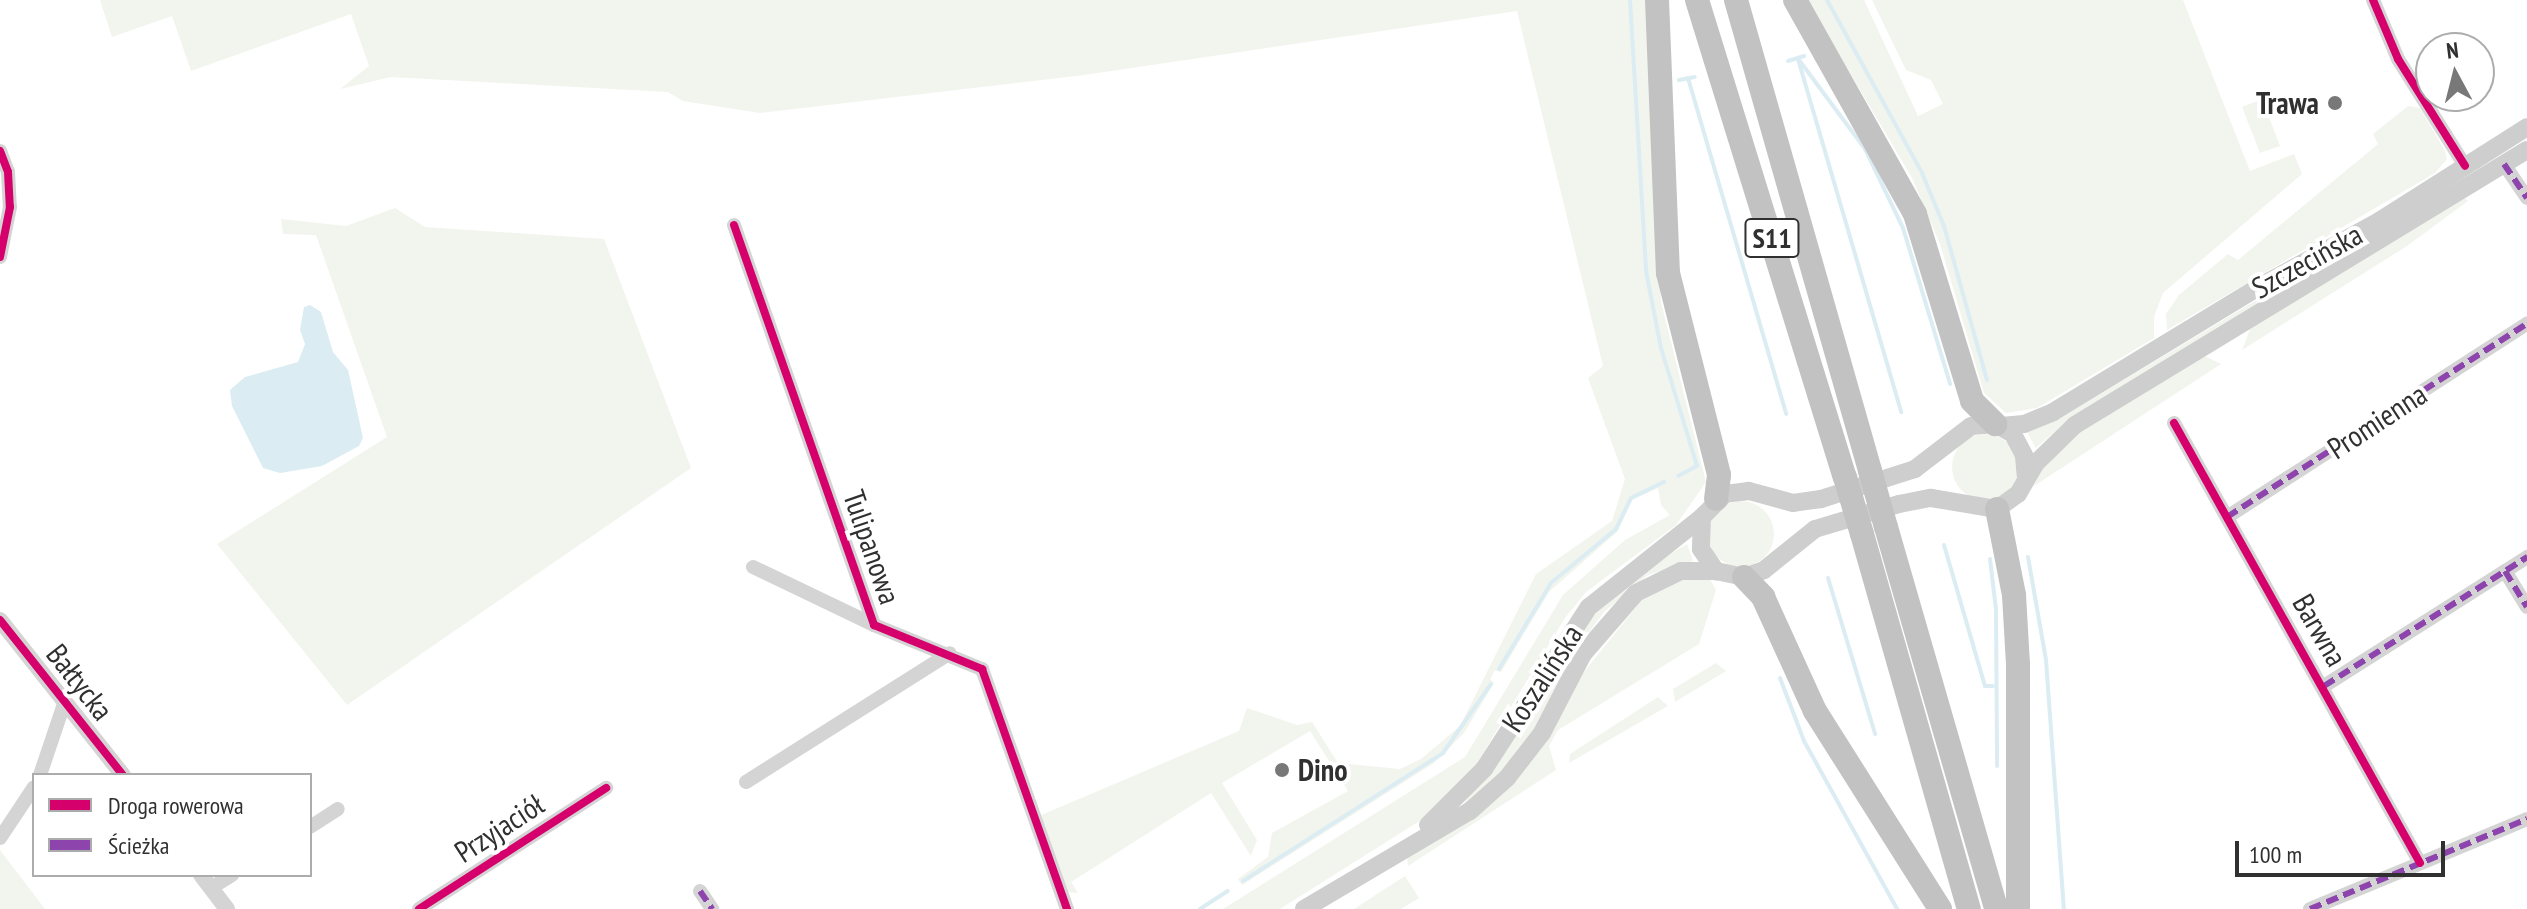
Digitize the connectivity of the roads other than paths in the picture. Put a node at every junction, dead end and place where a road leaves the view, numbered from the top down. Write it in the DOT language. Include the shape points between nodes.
graph roads {
  1 [pos="1657,0"];
  2 [pos="1697,0"];
  3 [pos="1736,0"];
  4 [pos="1795,0"];
  5 [pos="2373,0"];
  6 [pos="2527,127"];
  7 [pos="2527,150"];
  8 [pos="0,151"];
  9 [pos="2504,164"];
  10 [pos="2465,166"];
  11 [pos="2527,198"];
  12 [pos="734,225"];
  13 [pos="0,257"];
  14 [pos="2527,324"];
  15 [pos="2174,423"];
  16 [pos="1998,425"];
  17 [pos="2026,479"];
  18 [pos="1709,508"];
  19 [pos="1997,509"];
  20 [pos="2227,517"];
  21 [pos="2527,557"];
  22 [pos="753,567"];
  23 [pos="1716,571"];
  24 [pos="2505,571"];
  25 [pos="1744,577"];
  26 [pos="2527,607"];
  27 [pos="0,620"];
  28 [pos="874,625"];
  29 [pos="950,653"];
  30 [pos="2324,686"];
  31 [pos="65,701"];
  32 [pos="41,773"];
  33 [pos="121,773"];
  34 [pos="746,782"];
  35 [pos="606,788"];
  36 [pos="32,790"];
  37 [pos="338,809"];
  38 [pos="2527,819"];
  39 [pos="312,826"];
  40 [pos="0,838"];
  41 [pos="1394,852"];
  42 [pos="2420,863"];
  43 [pos="206,881"];
  44 [pos="700,891"];
  45 [pos="227,909"];
  46 [pos="419,909"];
  47 [pos="712,909"];
  48 [pos="1067,909"];
  49 [pos="1304,909"];
  50 [pos="1940,909"];
  51 [pos="1969,909"];
  52 [pos="1996,909"];
  53 [pos="2018,909"];
  54 [pos="2310,909"];
  1 -- 18 [label="highway" via="1668,273 1719,475"];
  2 -- 51 [label="highway, S11, bridge" via="1845,477"];
  3 -- 52 [label="highway, S11, bridge"];
  4 -- 16 [label="highway" via="1915,214 1972,401"];
  5 -- 10 [label="street" via="2398,59"];
  6 -- 10 [label="main road, Szczecińska"];
  7 -- 9 [label="main road, Szczecińska"];
  8 -- 13 [label="street" via="8,172 10,207"];
  9 -- 11 [label="street"];
  9 -- 17 [label="main road, Szczecińska" via="2096,412 2051,445"];
  10 -- 16 [label="main road, Szczecińska" via="2034,421"];
  12 -- 28 [label="street, Tulipanowa"];
  14 -- 20 [label="street, Promienna"];
  15 -- 20 [label="street, Barwna"];
  16 -- 17 [label="main road" via="2020,445"];
  16 -- 18 [label="main road, Szczecińska" via="1964,430 1928,462 1901,476 1821,499 1781,502 1741,491"];
  17 -- 19 [label="main road, Szczecińska" via="2013,499"];
  18 -- 23 [label="main road" via="1701,549"];
  18 -- 41 [label="main road, Koszalińska" via="1589,607 1473,783"];
  19 -- 25 [label="main road" via="1931,498 1885,507 1815,529 1764,570"];
  19 -- 53 [label="highway" via="2014,595 2018,664"];
  20 -- 30 [label="street, Barwna"];
  21 -- 24 [label="street"];
  22 -- 28 [label="street"];
  23 -- 25 [label="main road, Koszalińska"];
  23 -- 41 [label="main road, Koszalińska" via="1674,573 1636,593 1583,654 1542,733 1507,778 1470,811"];
  24 -- 26 [label="street"];
  24 -- 30 [label="street"];
  25 -- 50 [label="highway" via="1763,597 1815,711"];
  27 -- 31 [label="street, Bałtycka"];
  28 -- 29 [label="street, Tulipanowa"];
  29 -- 34 [label="street"];
  29 -- 48 [label="street, Tulipanowa" via="982,669"];
  30 -- 42 [label="street, Barwna"];
  31 -- 32 [label="street"];
  31 -- 33 [label="street, Bałtycka"];
  35 -- 46 [label="street, Przyjaciół"];
  36 -- 40 [label="street"];
  37 -- 39 [label="street"];
  38 -- 42 [label="street"];
  41 -- 49 [label="main road, Koszalińska"];
  42 -- 54 [label="street"];
  43 -- 45 [label="street"];
  44 -- 47 [label="street"];
}
